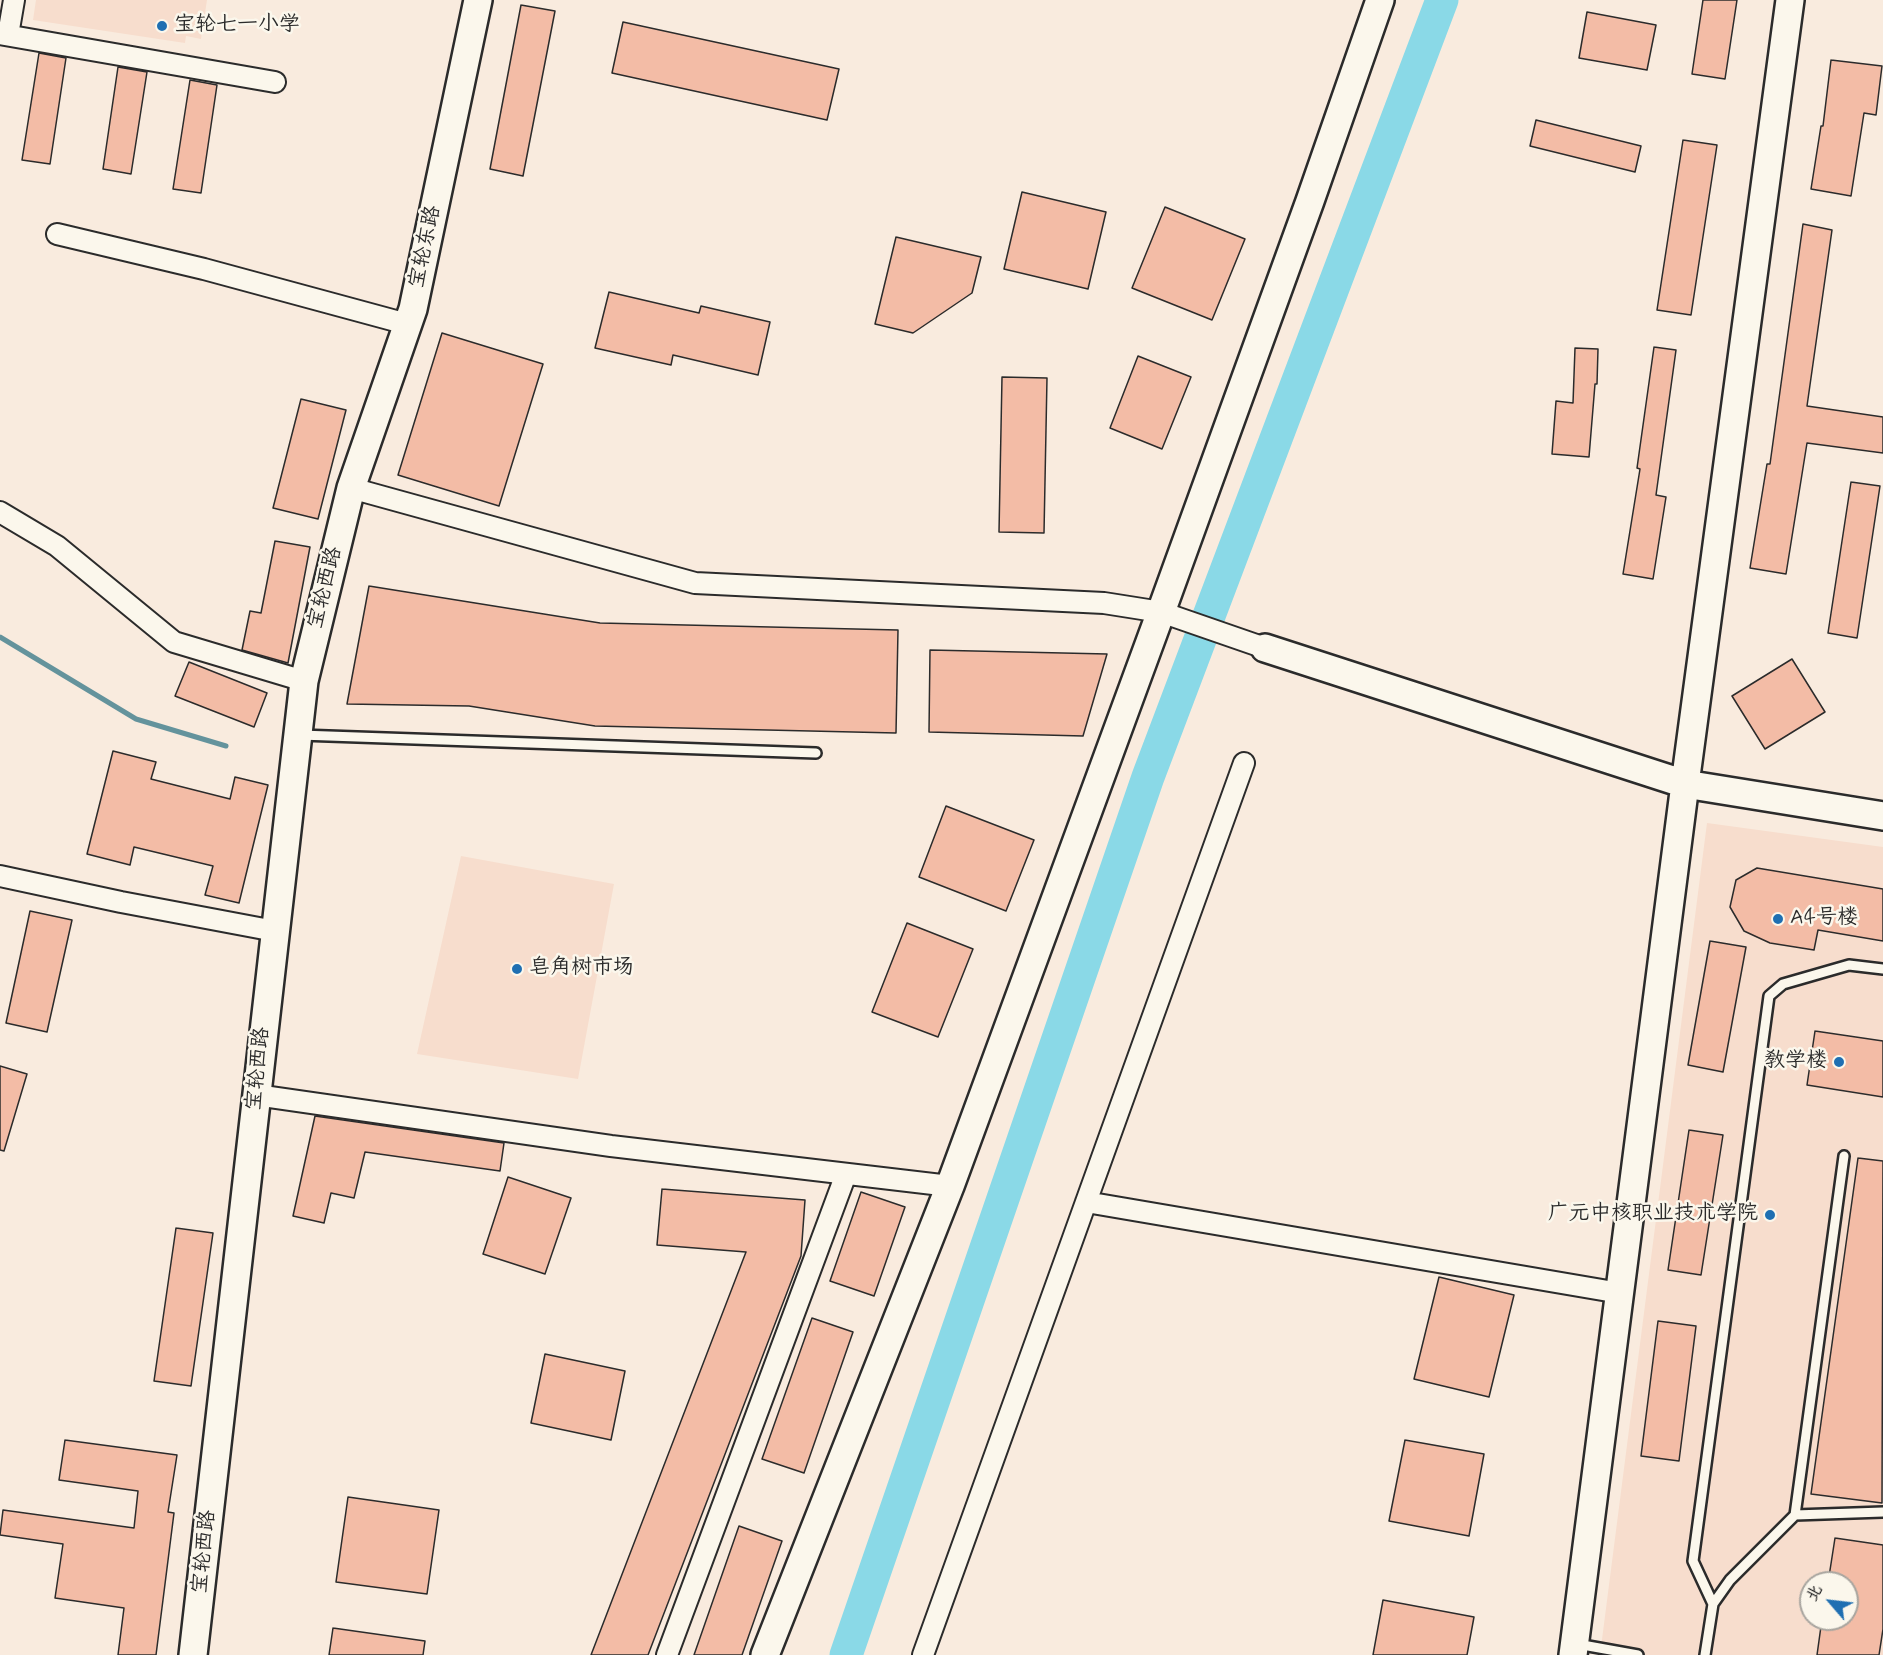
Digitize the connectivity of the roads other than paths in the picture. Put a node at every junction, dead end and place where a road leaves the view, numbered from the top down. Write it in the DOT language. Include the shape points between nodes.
graph roads {
  1 [pos="14,0"];
  2 [pos="478,0"];
  3 [pos="1380,0"];
  4 [pos="1790,0"];
  5 [pos="4,35"];
  6 [pos="275,82"];
  7 [pos="57,234"];
  8 [pos="407,324"];
  9 [pos="351,488"];
  10 [pos="0,512"];
  11 [pos="1172,615"];
  12 [pos="1265,648"];
  13 [pos="303,681"];
  14 [pos="297,735"];
  15 [pos="816,753"];
  16 [pos="1244,763"];
  17 [pos="1685,784"];
  18 [pos="1883,816"];
  19 [pos="0,876"];
  20 [pos="275,931"];
  21 [pos="1883,969"];
  22 [pos="256,1095"];
  23 [pos="1844,1156"];
  24 [pos="846,1174"];
  25 [pos="950,1186"];
  26 [pos="1086,1202"];
  27 [pos="1620,1293"];
  28 [pos="1883,1512"];
  29 [pos="1795,1515"];
  30 [pos="1713,1604"];
  31 [pos="1574,1649"];
  32 [pos="193,1655"];
  33 [pos="667,1655"];
  34 [pos="765,1655"];
  35 [pos="923,1655"];
  36 [pos="1638,1655"];
  37 [pos="1705,1655"];
  1 -- 5 [label="street"];
  2 -- 8 [label="street, 宝轮东路"];
  3 -- 11 [label="street"];
  4 -- 17 [label="street"];
  5 -- 6 [label="street"];
  7 -- 8 [label="street"];
  8 -- 9 [label="street, 宝轮东路"];
  9 -- 11 [label="street" via="695,583 1104,603"];
  9 -- 13 [label="street, 宝轮西路"];
  10 -- 13 [label="street" via="57,546 174,642"];
  11 -- 12 [label="street"];
  11 -- 25 [label="street"];
  12 -- 17 [label="street"];
  13 -- 14 [label="street, 宝轮西路"];
  14 -- 15 [label="lane"];
  14 -- 20 [label="street, 宝轮西路"];
  16 -- 26 [label="street"];
  17 -- 18 [label="street"];
  17 -- 27 [label="street"];
  19 -- 20 [label="street"];
  20 -- 22 [label="street, 宝轮西路"];
  21 -- 30 [label="lane" via="1849,965 1783,984 1769,996 1693,1561"];
  22 -- 24 [label="street" via="611,1146"];
  22 -- 32 [label="street, 宝轮西路"];
  23 -- 29 [label="lane"];
  24 -- 25 [label="street"];
  24 -- 33 [label="street"];
  25 -- 34 [label="street"];
  26 -- 27 [label="street"];
  26 -- 35 [label="street"];
  27 -- 31 [label="street"];
  28 -- 29 [label="lane"];
  29 -- 30 [label="lane" via="1730,1580"];
  30 -- 37 [label="lane"];
  31 -- 36 [label="lane"];
}
